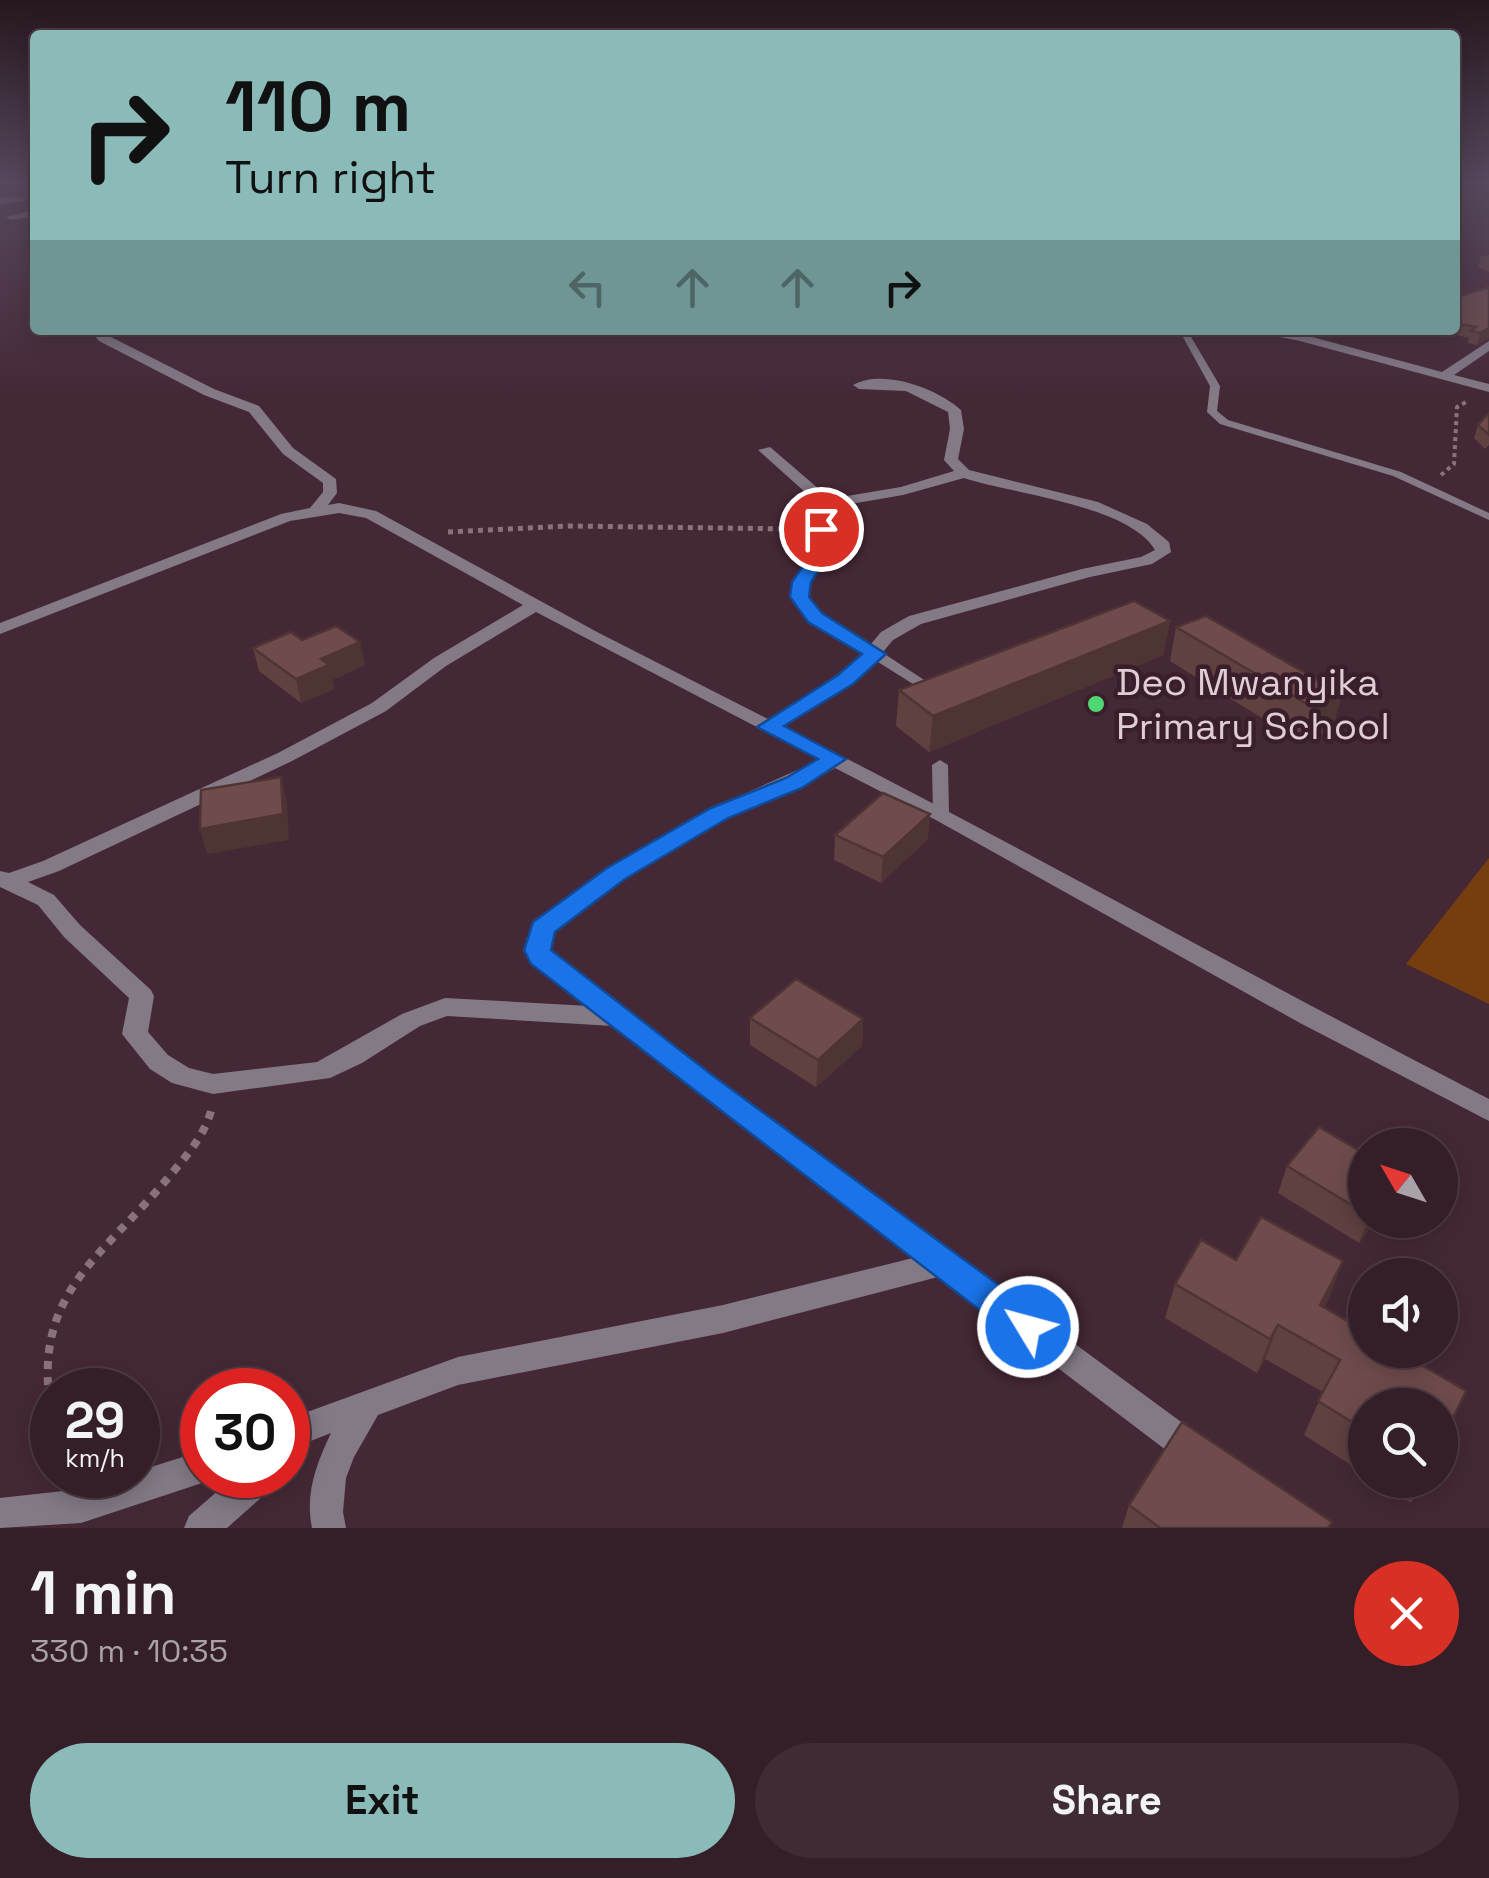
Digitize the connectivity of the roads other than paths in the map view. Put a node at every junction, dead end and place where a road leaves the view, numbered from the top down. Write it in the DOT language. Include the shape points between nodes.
graph roads {
  1 [pos="100,335"];
  2 [pos="1186,335"];
  3 [pos="1287,335"];
  4 [pos="1489,345"];
  5 [pos="1447,374"];
  6 [pos="858,385"];
  7 [pos="1485,391"];
  8 [pos="765,450"];
  9 [pos="964,473"];
  10 [pos="832,508"];
  11 [pos="317,509"];
  12 [pos="1489,517"];
  13 [pos="536,605"];
  14 [pos="0,629"];
  15 [pos="876,654"];
  16 [pos="934,690"];
  17 [pos="768,727"];
  18 [pos="835,759"];
  19 [pos="940,765"];
  20 [pos="942,814"];
  21 [pos="4,880"];
  22 [pos="617,1017"];
  23 [pos="1489,1111"];
  24 [pos="942,1262"];
  25 [pos="369,1402"];
  26 [pos="324,1419"];
  27 [pos="310,1425"];
  28 [pos="310,1432"];
  29 [pos="1215,1467"];
  30 [pos="180,1474"];
  31 [pos="235,1498"];
  32 [pos="0,1515"];
  33 [pos="201,1528"];
  34 [pos="330,1528"];
  1 -- 11 [label="street" via="254,409 288,451 331,482"];
  2 -- 12 [label="lane" via="1216,386 1212,412 1224,422 1368,464"];
  3 -- 5 [label="street"];
  4 -- 5 [label="street"];
  5 -- 7 [label="street"];
  6 -- 9 [label="street" via="903,386 954,410 951,460"];
  8 -- 10 [label="street"];
  9 -- 10 [label="street"];
  9 -- 15 [label="street" via="1102,506 1149,533 1163,552 933,613 892,632"];
  10 -- 15 [label="street" via="822,516 824,549 801,582 800,597 815,618"];
  11 -- 13 [label="street" via="372,514"];
  11 -- 14 [label="street"];
  13 -- 17 [label="street"];
  13 -- 21 [label="street" via="379,707 285,758"];
  15 -- 16 [label="lane"];
  15 -- 17 [label="street"];
  17 -- 18 [label="street"];
  18 -- 20 [label="street"];
  18 -- 22 [label="street" via="685,832 581,896 543,928 536,941 541,957"];
  19 -- 20 [label="lane"];
  20 -- 23 [label="street"];
  21 -- 22 [label="street" via="46,900 142,996 136,1034 144,1047 181,1076 213,1084 321,1071 445,1007"];
  22 -- 24 [label="street"];
  24 -- 25 [label="street" via="723,1319 458,1371"];
  24 -- 29 [label="street"];
  25 -- 26 [label="street"];
  25 -- 34 [label="street" via="340,1449 329,1484"];
  26 -- 27 [label="street"];
  26 -- 28 [label="street"];
  30 -- 32 [label="street" via="82,1506"];
  31 -- 33 [label="street"];
}
